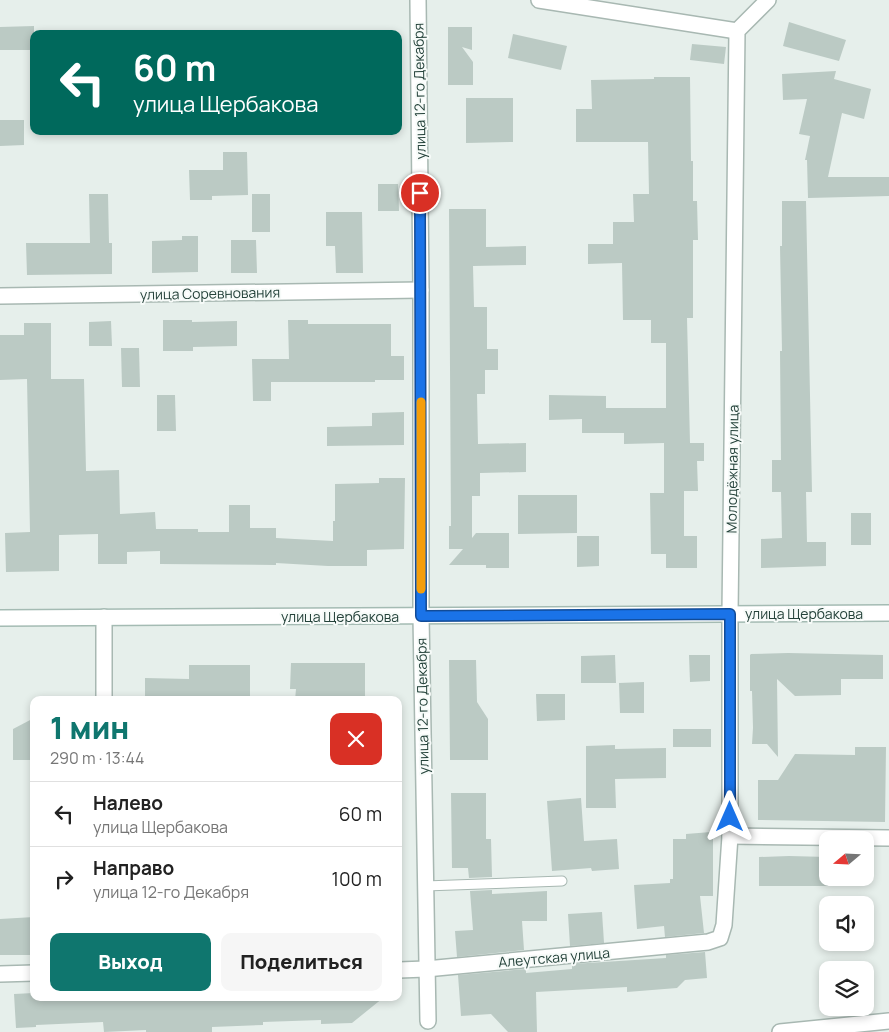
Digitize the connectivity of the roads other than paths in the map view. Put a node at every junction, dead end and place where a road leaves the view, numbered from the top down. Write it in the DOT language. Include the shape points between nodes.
graph roads {
  1 [pos="418,0"];
  2 [pos="539,0"];
  3 [pos="768,0"];
  4 [pos="737,31"];
  5 [pos="421,290"];
  6 [pos="0,296"];
  7 [pos="889,613"];
  8 [pos="730,614"];
  9 [pos="421,616"];
  10 [pos="104,617"];
  11 [pos="0,618"];
  12 [pos="104,696"];
  13 [pos="730,836"];
  14 [pos="889,838"];
  15 [pos="562,881"];
  16 [pos="425,886"];
  17 [pos="708,942"];
  18 [pos="402,970"];
  19 [pos="426,970"];
  20 [pos="30,973"];
  21 [pos="0,974"];
  22 [pos="428,1021"];
  23 [pos="889,1021"];
  24 [pos="780,1032"];
  1 -- 5 [label="street, улица 12-го Декабря"];
  2 -- 4 [label="street"];
  3 -- 4 [label="street"];
  4 -- 8 [label="street, Молодёжная улица"];
  5 -- 6 [label="street, улица Соревнования"];
  5 -- 9 [label="street, улица 12-го Декабря"];
  7 -- 8 [label="street, улица Щербакова"];
  8 -- 9 [label="street, улица Щербакова"];
  8 -- 13 [label="street, Молодёжная улица"];
  9 -- 10 [label="street, улица Щербакова"];
  9 -- 16 [label="street, улица 12-го Декабря"];
  10 -- 11 [label="street, улица Щербакова"];
  10 -- 12 [label="street"];
  13 -- 14 [label="street"];
  13 -- 17 [label="street, Молодёжная улица" via="724,925 720,938"];
  15 -- 16 [label="lane"];
  16 -- 19 [label="street, улица 12-го Декабря"];
  17 -- 19 [label="street, Алеутская улица"];
  18 -- 19 [label="street, Алеутская улица"];
  19 -- 22 [label="street, улица 12-го Декабря"];
  20 -- 21 [label="street"];
  23 -- 24 [label="street"];
}
